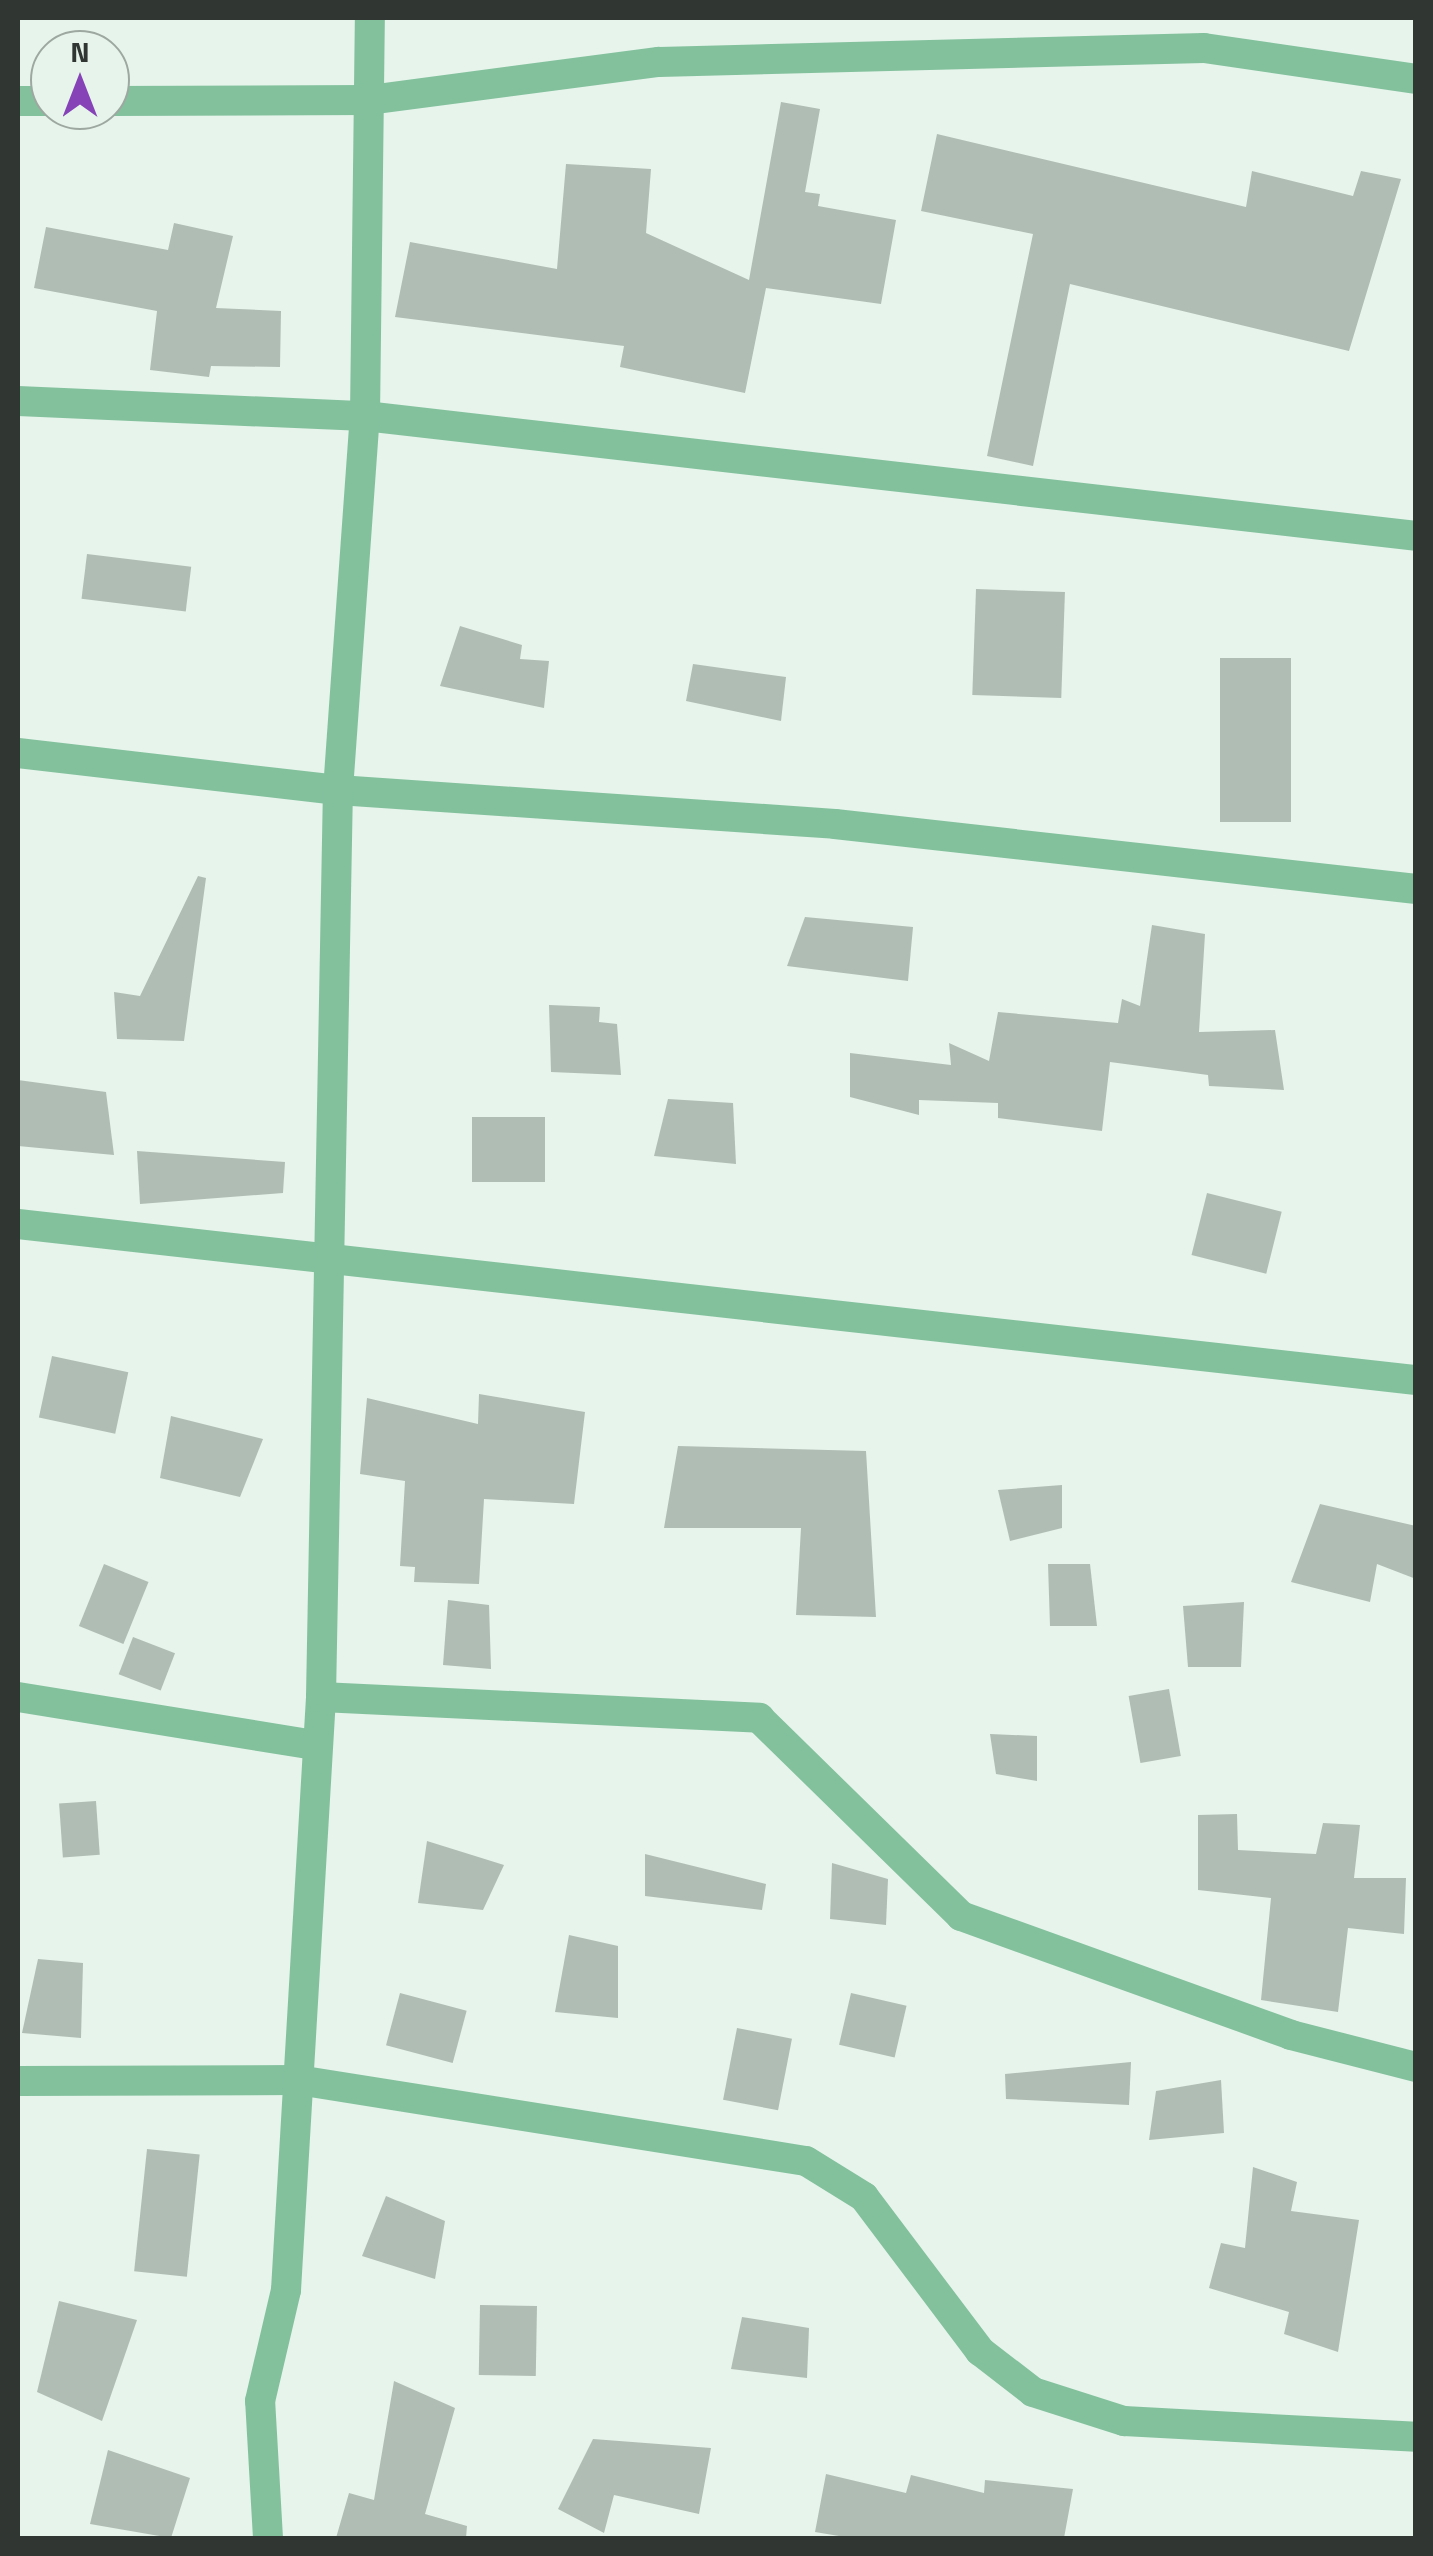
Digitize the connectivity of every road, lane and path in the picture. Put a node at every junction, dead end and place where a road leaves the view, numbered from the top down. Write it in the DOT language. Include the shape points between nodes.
graph roads {
  1 [pos="370,18"];
  2 [pos="1416,79"];
  3 [pos="369,100"];
  4 [pos="130,101"];
  5 [pos="18,401"];
  6 [pos="365,416"];
  7 [pos="1416,536"];
  8 [pos="18,753"];
  9 [pos="338,790"];
  10 [pos="1416,889"];
  11 [pos="18,1224"];
  12 [pos="328,1254"];
  13 [pos="1416,1380"];
  14 [pos="321,1697"];
  15 [pos="18,1698"];
  16 [pos="316,1746"];
  17 [pos="1416,2067"];
  18 [pos="298,2080"];
  19 [pos="18,2081"];
  20 [pos="1416,2437"];
  21 [pos="268,2538"];
  1 -- 3 [label="street"];
  2 -- 3 [label="street" via="1204,48 660,62"];
  3 -- 4 [label="street"];
  3 -- 6 [label="street"];
  5 -- 6 [label="street"];
  6 -- 7 [label="street"];
  6 -- 9 [label="street"];
  8 -- 9 [label="street"];
  9 -- 10 [label="street" via="836,824"];
  9 -- 12 [label="street"];
  11 -- 12 [label="street"];
  12 -- 13 [label="street"];
  12 -- 14 [label="street"];
  14 -- 16 [label="street"];
  14 -- 17 [label="street" via="759,1718 961,1916 1291,2035"];
  15 -- 16 [label="street"];
  16 -- 18 [label="street"];
  18 -- 19 [label="street"];
  18 -- 20 [label="street" via="806,2161 864,2197 980,2351 1032,2392 1124,2421"];
  18 -- 21 [label="street" via="286,2290 260,2401"];
}
